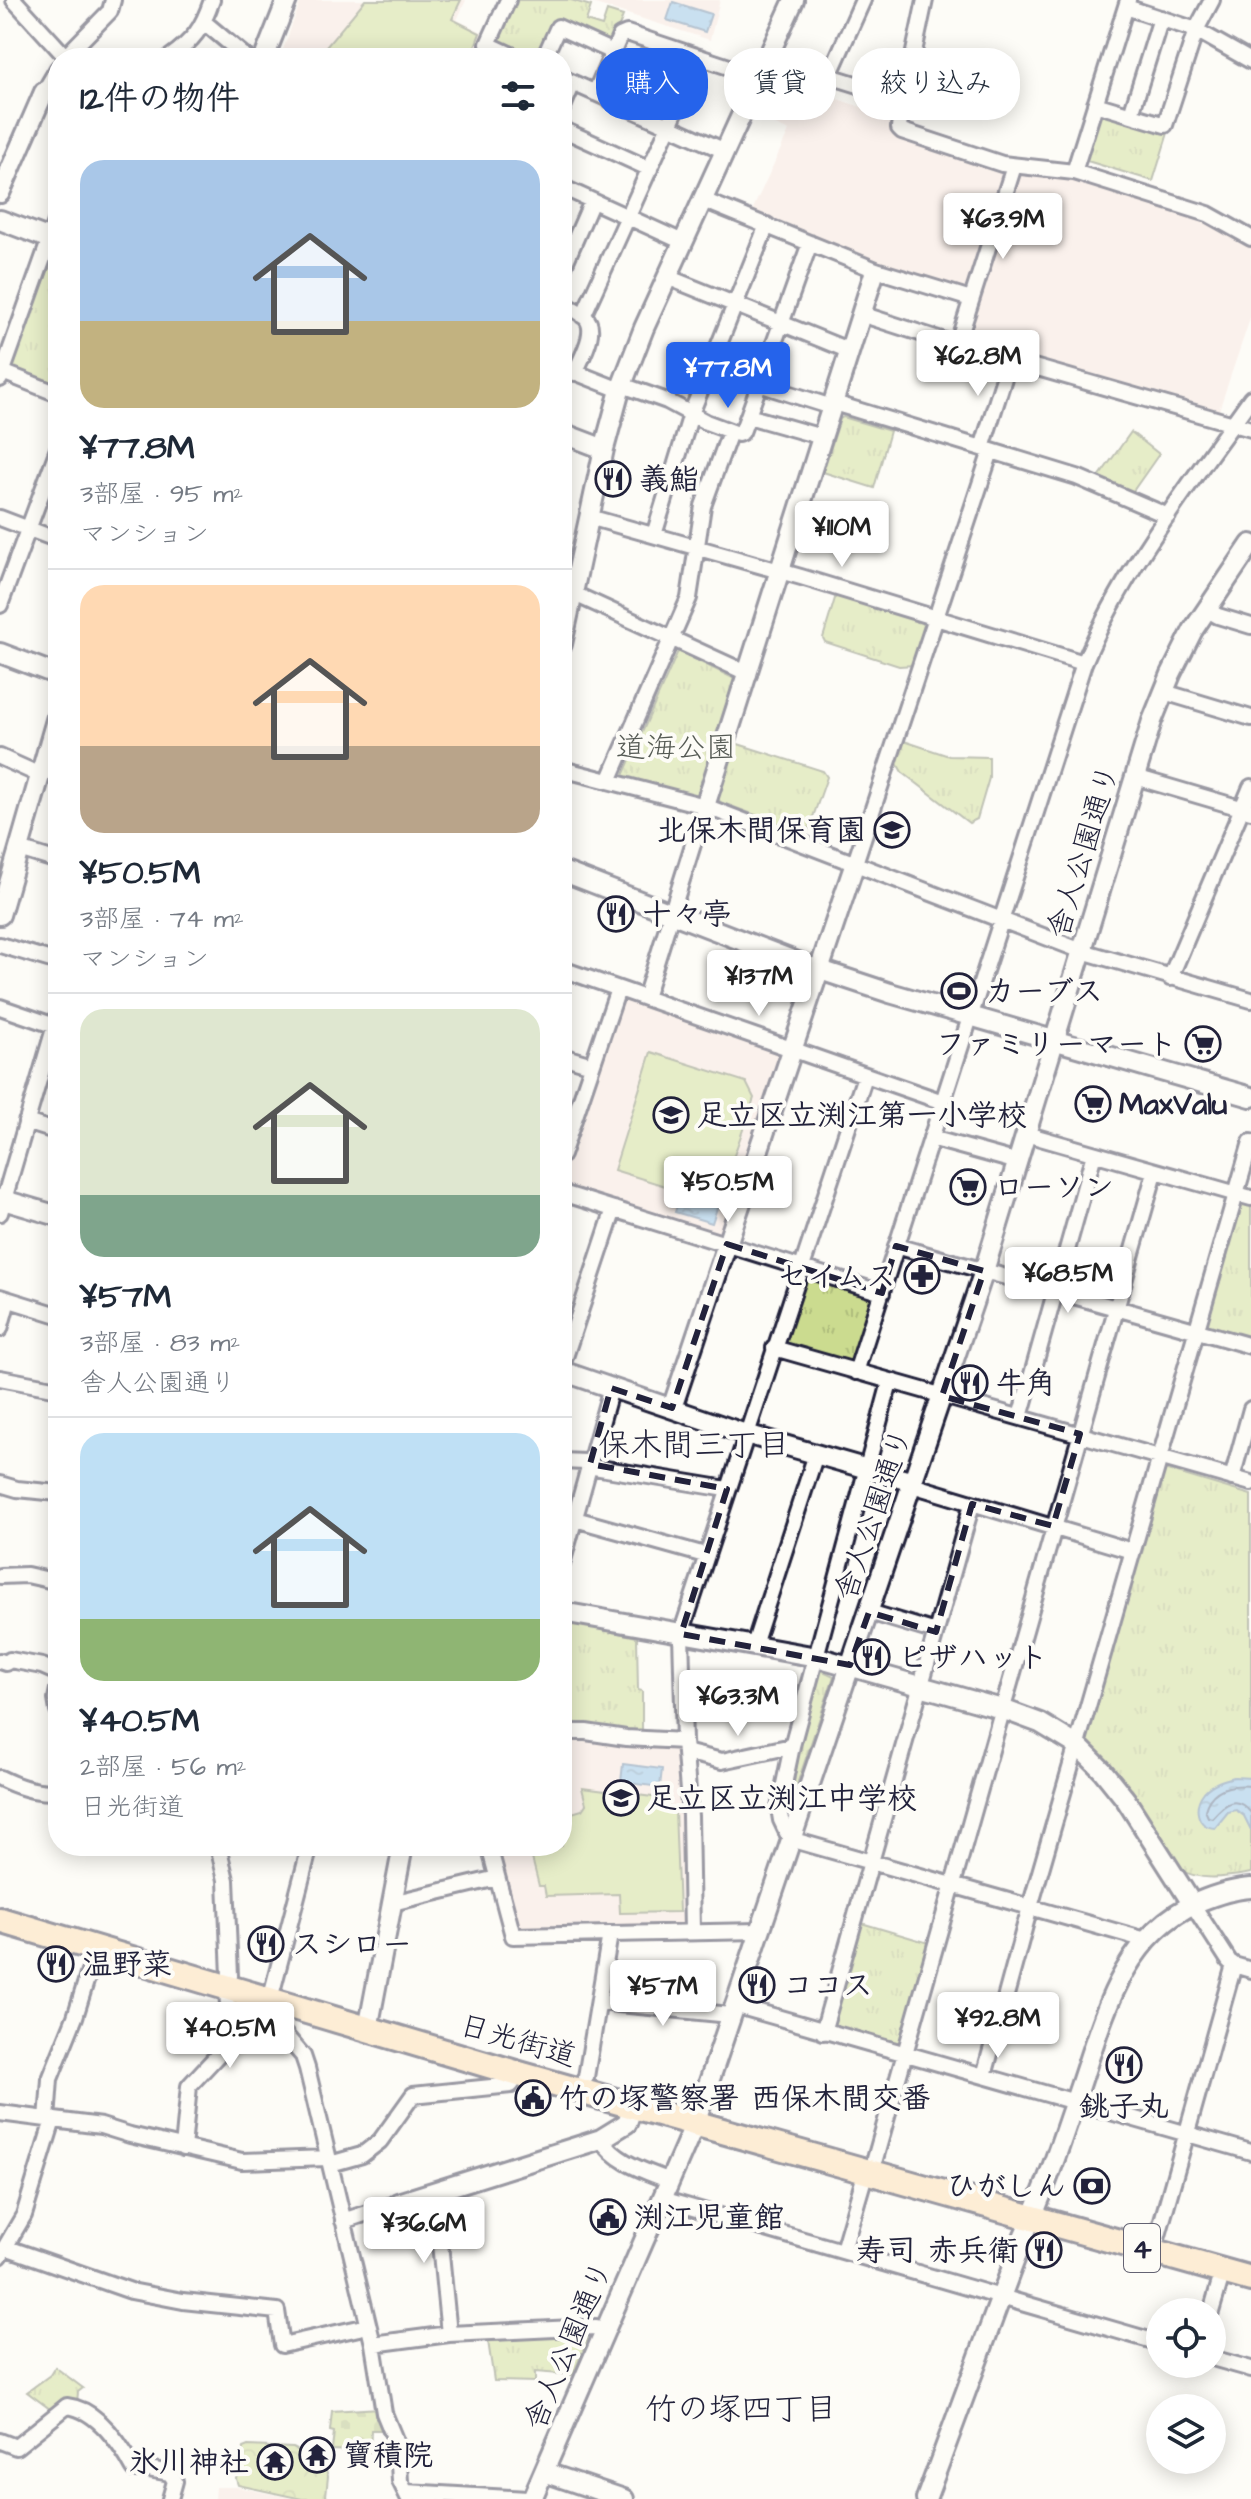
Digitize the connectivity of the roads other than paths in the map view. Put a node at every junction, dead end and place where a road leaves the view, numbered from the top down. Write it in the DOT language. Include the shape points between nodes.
graph roads {
  1 [pos="14,0"];
  2 [pos="99,0"];
  3 [pos="212,0"];
  4 [pos="287,0"];
  5 [pos="508,0"];
  6 [pos="794,0"];
  7 [pos="863,0"];
  8 [pos="925,0"];
  9 [pos="1212,0"];
  10 [pos="1127,4"];
  11 [pos="112,6"];
  12 [pos="1161,18"];
  13 [pos="204,22"];
  14 [pos="1196,30"];
  15 [pos="662,45"];
  16 [pos="52,48"];
  17 [pos="74,48"];
  18 [pos="189,48"];
  19 [pos="235,48"];
  20 [pos="268,48"];
  21 [pos="497,48"];
  22 [pos="549,48"];
  23 [pos="604,48"];
  24 [pos="615,48"];
  25 [pos="661,48"];
  26 [pos="672,48"];
  27 [pos="772,48"];
  28 [pos="915,48"];
  29 [pos="836,60"];
  30 [pos="1251,61"];
  31 [pos="572,82"];
  32 [pos="48,85"];
  33 [pos="44,92"];
  34 [pos="595,93"];
  35 [pos="1095,104"];
  36 [pos="1131,114"];
  37 [pos="656,120"];
  38 [pos="672,120"];
  39 [pos="739,120"];
  40 [pos="900,120"];
  41 [pos="669,126"];
  42 [pos="572,134"];
  43 [pos="725,151"];
  44 [pos="1014,166"];
  45 [pos="650,169"];
  46 [pos="1074,172"];
  47 [pos="572,192"];
  48 [pos="0,193"];
  49 [pos="703,200"];
  50 [pos="592,201"];
  51 [pos="627,217"];
  52 [pos="0,220"];
  53 [pos="767,225"];
  54 [pos="572,237"];
  55 [pos="1251,238"];
  56 [pos="48,239"];
  57 [pos="683,242"];
  58 [pos="810,243"];
  59 [pos="48,256"];
  60 [pos="875,272"];
  61 [pos="667,277"];
  62 [pos="971,299"];
  63 [pos="736,304"];
  64 [pos="572,309"];
  65 [pos="861,314"];
  66 [pos="583,316"];
  67 [pos="781,322"];
  68 [pos="957,345"];
  69 [pos="850,351"];
  70 [pos="1010,359"];
  71 [pos="572,364"];
  72 [pos="572,371"];
  73 [pos="1,374"];
  74 [pos="759,384"];
  75 [pos="621,388"];
  76 [pos="48,390"];
  77 [pos="1251,398"];
  78 [pos="833,405"];
  79 [pos="691,414"];
  80 [pos="748,416"];
  81 [pos="1233,424"];
  82 [pos="1251,429"];
  83 [pos="730,432"];
  84 [pos="572,437"];
  85 [pos="822,437"];
  86 [pos="604,449"];
  87 [pos="986,449"];
  88 [pos="48,476"];
  89 [pos="1168,516"];
  90 [pos="589,517"];
  91 [pos="0,518"];
  92 [pos="28,529"];
  93 [pos="654,535"];
  94 [pos="48,536"];
  95 [pos="1251,544"];
  96 [pos="695,547"];
  97 [pos="780,571"];
  98 [pos="572,576"];
  99 [pos="572,595"];
  100 [pos="0,605"];
  101 [pos="1206,609"];
  102 [pos="937,618"];
  103 [pos="1251,626"];
  104 [pos="672,639"];
  105 [pos="0,653"];
  106 [pos="1084,663"];
  107 [pos="48,671"];
  108 [pos="749,674"];
  109 [pos="1164,692"];
  110 [pos="1251,718"];
  111 [pos="48,747"];
  112 [pos="0,757"];
  113 [pos="572,772"];
  114 [pos="40,775"];
  115 [pos="1135,777"];
  116 [pos="609,781"];
  117 [pos="1251,787"];
  118 [pos="705,806"];
  119 [pos="1246,810"];
  120 [pos="19,849"];
  121 [pos="48,858"];
  122 [pos="855,863"];
  123 [pos="572,875"];
  124 [pos="3,891"];
  125 [pos="670,914"];
  126 [pos="0,915"];
  127 [pos="1000,920"];
  128 [pos="0,945"];
  129 [pos="1082,951"];
  130 [pos="48,959"];
  131 [pos="818,969"];
  132 [pos="572,973"];
  133 [pos="1170,978"];
  134 [pos="618,989"];
  135 [pos="645,998"];
  136 [pos="1251,1000"];
  137 [pos="0,1007"];
  138 [pos="970,1017"];
  139 [pos="48,1020"];
  140 [pos="1055,1041"];
  141 [pos="791,1050"];
  142 [pos="48,1052"];
  143 [pos="572,1059"];
  144 [pos="592,1065"];
  145 [pos="865,1076"];
  146 [pos="1251,1097"];
  147 [pos="943,1102"];
  148 [pos="26,1122"];
  149 [pos="572,1125"];
  150 [pos="48,1129"];
  151 [pos="1026,1134"];
  152 [pos="931,1138"];
  153 [pos="1251,1142"];
  154 [pos="1094,1154"];
  155 [pos="1018,1162"];
  156 [pos="1155,1172"];
  157 [pos="572,1196"];
  158 [pos="1244,1196"];
  159 [pos="1,1204"];
  160 [pos="614,1209"];
  161 [pos="48,1214"];
  162 [pos="727,1244"];
  163 [pos="896,1246"];
  164 [pos="802,1266"];
  165 [pos="984,1271"];
  166 [pos="1055,1291"];
  167 [pos="882,1293"];
  168 [pos="4,1298"];
  169 [pos="1116,1309"];
  170 [pos="48,1312"];
  171 [pos="0,1329"];
  172 [pos="1198,1331"];
  173 [pos="572,1337"];
  174 [pos="1251,1346"];
  175 [pos="774,1348"];
  176 [pos="572,1372"];
  177 [pos="856,1372"];
  178 [pos="0,1378"];
  179 [pos="890,1382"];
  180 [pos="48,1387"];
  181 [pos="611,1388"];
  182 [pos="942,1396"];
  183 [pos="672,1408"];
  184 [pos="1251,1409"];
  185 [pos="1020,1417"];
  186 [pos="746,1434"];
  187 [pos="1080,1434"];
  188 [pos="816,1454"];
  189 [pos="1160,1457"];
  190 [pos="572,1462"];
  191 [pos="590,1464"];
  192 [pos="868,1468"];
  193 [pos="1232,1478"];
  194 [pos="1251,1483"];
  195 [pos="0,1484"];
  196 [pos="912,1484"];
  197 [pos="727,1489"];
  198 [pos="48,1492"];
  199 [pos="972,1504"];
  200 [pos="575,1519"];
  201 [pos="1053,1526"];
  202 [pos="572,1529"];
  203 [pos="1132,1551"];
  204 [pos="705,1555"];
  205 [pos="0,1576"];
  206 [pos="48,1580"];
  207 [pos="869,1612"];
  208 [pos="572,1614"];
  209 [pos="936,1632"];
  210 [pos="681,1634"];
  211 [pos="754,1645"];
  212 [pos="817,1657"];
  213 [pos="850,1665"];
  214 [pos="1,1667"];
  215 [pos="48,1669"];
  216 [pos="921,1686"];
  217 [pos="1002,1709"];
  218 [pos="572,1732"];
  219 [pos="684,1746"];
  220 [pos="792,1746"];
  221 [pos="1078,1746"];
  222 [pos="0,1778"];
  223 [pos="48,1793"];
  224 [pos="790,1839"];
  225 [pos="220,1856"];
  226 [pos="307,1856"];
  227 [pos="401,1856"];
  228 [pos="492,1856"];
  229 [pos="872,1862"];
  230 [pos="497,1878"];
  231 [pos="952,1885"];
  232 [pos="1251,1888"];
  233 [pos="392,1903"];
  234 [pos="1193,1905"];
  235 [pos="0,1907"];
  236 [pos="1030,1907"];
  237 [pos="0,1920"];
  238 [pos="759,1931"];
  239 [pos="692,1932"];
  240 [pos="610,1934"];
  241 [pos="1146,1940"];
  242 [pos="96,1949"];
  243 [pos="1234,1965"];
  244 [pos="1251,1970"];
  245 [pos="228,1982"];
  246 [pos="272,1995"];
  247 [pos="599,2002"];
  248 [pos="732,2010"];
  249 [pos="370,2022"];
  250 [pos="823,2032"];
  251 [pos="905,2054"];
  252 [pos="519,2074"];
  253 [pos="984,2076"];
  254 [pos="586,2077"];
  255 [pos="1074,2103"];
  256 [pos="633,2106"];
  257 [pos="0,2113"];
  258 [pos="697,2115"];
  259 [pos="50,2120"];
  260 [pos="1187,2134"];
  261 [pos="601,2139"];
  262 [pos="183,2148"];
  263 [pos="1251,2152"];
  264 [pos="328,2161"];
  265 [pos="871,2165"];
  266 [pos="670,2181"];
  267 [pos="435,2193"];
  268 [pos="662,2199"];
  269 [pos="398,2203"];
  270 [pos="1035,2212"];
  271 [pos="343,2221"];
  272 [pos="1157,2239"];
  273 [pos="843,2250"];
  274 [pos="2,2252"];
  275 [pos="1251,2265"];
  276 [pos="1223,2271"];
  277 [pos="1251,2279"];
  278 [pos="1001,2298"];
  279 [pos="1215,2298"];
  280 [pos="368,2326"];
  281 [pos="605,2330"];
  282 [pos="449,2334"];
  283 [pos="1146,2339"];
  284 [pos="373,2344"];
  285 [pos="1226,2362"];
  286 [pos="1251,2369"];
  287 [pos="0,2441"];
  288 [pos="544,2472"];
  289 [pos="407,2496"];
  290 [pos="170,2499"];
  291 [pos="530,2499"];
  292 [pos="624,2499"];
  293 [pos="926,2499"];
  1 -- 16 [label="street"];
  2 -- 11 [label="street"];
  3 -- 13 [label="street"];
  4 -- 20 [label="street"];
  5 -- 21 [label="street" via="488,44"];
  6 -- 27 [label="street"];
  7 -- 29 [label="street"];
  8 -- 28 [label="street"];
  9 -- 14 [label="street"];
  10 -- 12 [label="street"];
  10 -- 35 [label="street"];
  11 -- 17 [label="street"];
  12 -- 14 [label="street"];
  12 -- 36 [label="street"];
  13 -- 18 [label="street"];
  13 -- 19 [label="street"];
  14 -- 30 [label="street"];
  14 -- 36 [label="street" via="1165,125"];
  15 -- 24 [label="street" via="627,33"];
  15 -- 25 [label="street"];
  15 -- 26 [label="street"];
  22 -- 23 [label="street" via="558,27"];
  31 -- 34 [label="street"];
  32 -- 33 [label="street"];
  33 -- 48 [label="street"];
  35 -- 36 [label="street"];
  35 -- 46 [label="street"];
  37 -- 41 [label="street"];
  38 -- 41 [label="street"];
  39 -- 43 [label="street"];
  40 -- 44 [label="street" via="902,131"];
  41 -- 43 [label="street"];
  41 -- 45 [label="street"];
  42 -- 45 [label="street"];
  43 -- 49 [label="street"];
  44 -- 46 [label="street"];
  44 -- 62 [label="street"];
  45 -- 51 [label="street"];
  46 -- 55 [label="street" via="1208,214"];
  47 -- 50 [label="street"];
  49 -- 53 [label="street"];
  49 -- 57 [label="street"];
  50 -- 51 [label="street"];
  50 -- 54 [label="street"];
  51 -- 57 [label="street"];
  51 -- 66 [label="street"];
  52 -- 56 [label="street"];
  53 -- 58 [label="street"];
  53 -- 63 [label="street"];
  57 -- 61 [label="street"];
  58 -- 60 [label="street"];
  58 -- 67 [label="street"];
  59 -- 73 [label="street"];
  60 -- 62 [label="street"];
  60 -- 65 [label="street"];
  61 -- 63 [label="street"];
  61 -- 75 [label="street"];
  62 -- 68 [label="street"];
  63 -- 67 [label="street"];
  63 -- 79 [label="street"];
  64 -- 66 [label="street"];
  65 -- 68 [label="street"];
  65 -- 69 [label="street"];
  66 -- 71 [label="street" via="590,330"];
  67 -- 69 [label="street"];
  67 -- 74 [label="street"];
  68 -- 70 [label="street"];
  69 -- 78 [label="street"];
  70 -- 81 [label="street"];
  70 -- 87 [label="street"];
  72 -- 75 [label="street"];
  73 -- 76 [label="street"];
  74 -- 78 [label="street"];
  74 -- 80 [label="street"];
  75 -- 79 [label="street"];
  75 -- 86 [label="street"];
  77 -- 81 [label="street"];
  78 -- 85 [label="street"];
  78 -- 87 [label="street"];
  79 -- 83 [label="street"];
  79 -- 93 [label="street"];
  80 -- 83 [label="street" via="742,432"];
  80 -- 85 [label="street"];
  81 -- 82 [label="street"];
  81 -- 89 [label="street"];
  83 -- 96 [label="street" via="703,506"];
  84 -- 86 [label="street"];
  85 -- 97 [label="street"];
  86 -- 90 [label="street"];
  87 -- 89 [label="street" via="1091,482"];
  87 -- 102 [label="street"];
  88 -- 92 [label="street"];
  89 -- 106 [label="street" via="1120,589"];
  90 -- 93 [label="street"];
  90 -- 98 [label="street"];
  91 -- 92 [label="street"];
  92 -- 94 [label="street"];
  92 -- 100 [label="street"];
  93 -- 96 [label="street"];
  95 -- 101 [label="street, 舎人公園通り"];
  96 -- 97 [label="street"];
  96 -- 104 [label="street" via="689,598"];
  97 -- 102 [label="street"];
  97 -- 108 [label="street"];
  99 -- 104 [label="street"];
  101 -- 103 [label="street"];
  101 -- 109 [label="street, 舎人公園通り"];
  102 -- 106 [label="street"];
  102 -- 122 [label="street"];
  104 -- 108 [label="street"];
  104 -- 116 [label="street"];
  105 -- 107 [label="street"];
  106 -- 127 [label="street"];
  108 -- 118 [label="street"];
  109 -- 110 [label="street"];
  109 -- 115 [label="street, 舎人公園通り"];
  111 -- 114 [label="street"];
  112 -- 114 [label="street"];
  113 -- 116 [label="street"];
  114 -- 120 [label="street"];
  115 -- 119 [label="street"];
  115 -- 129 [label="street, 舎人公園通り"];
  116 -- 118 [label="street"];
  117 -- 119 [label="street"];
  118 -- 122 [label="street"];
  118 -- 125 [label="street"];
  119 -- 133 [label="street"];
  120 -- 121 [label="street"];
  120 -- 124 [label="street"];
  122 -- 127 [label="street"];
  122 -- 131 [label="street"];
  123 -- 125 [label="street"];
  124 -- 126 [label="street"];
  125 -- 131 [label="street"];
  125 -- 135 [label="street"];
  127 -- 129 [label="street"];
  127 -- 138 [label="street"];
  128 -- 130 [label="street"];
  129 -- 133 [label="street"];
  129 -- 140 [label="street, 舎人公園通り"];
  131 -- 138 [label="street"];
  131 -- 141 [label="street"];
  132 -- 134 [label="street"];
  133 -- 136 [label="street"];
  134 -- 135 [label="street"];
  134 -- 144 [label="street"];
  135 -- 141 [label="street"];
  137 -- 139 [label="street"];
  138 -- 140 [label="street"];
  138 -- 147 [label="street"];
  140 -- 146 [label="street"];
  140 -- 151 [label="street, 舎人公園通り"];
  141 -- 145 [label="street"];
  141 -- 162 [label="street"];
  142 -- 148 [label="street"];
  143 -- 144 [label="street"];
  144 -- 149 [label="street"];
  145 -- 147 [label="street"];
  145 -- 164 [label="street"];
  147 -- 152 [label="street"];
  148 -- 150 [label="street"];
  148 -- 159 [label="street"];
  151 -- 154 [label="street"];
  151 -- 155 [label="street, 舎人公園通り"];
  152 -- 155 [label="street"];
  152 -- 163 [label="street"];
  153 -- 158 [label="street"];
  154 -- 156 [label="street"];
  154 -- 166 [label="street"];
  155 -- 165 [label="street, 舎人公園通り"];
  156 -- 158 [label="street"];
  156 -- 169 [label="street"];
  157 -- 160 [label="street"];
  158 -- 172 [label="street"];
  159 -- 161 [label="street"];
  160 -- 162 [label="street"];
  160 -- 173 [label="street"];
  162 -- 164 [label="street"];
  162 -- 183 [label="street"];
  163 -- 165 [label="street"];
  163 -- 167 [label="street"];
  164 -- 167 [label="street"];
  164 -- 175 [label="street"];
  165 -- 166 [label="street"];
  165 -- 182 [label="street, 舎人公園通り"];
  166 -- 169 [label="street"];
  166 -- 185 [label="street"];
  167 -- 177 [label="street"];
  168 -- 170 [label="street"];
  168 -- 171 [label="street"];
  169 -- 172 [label="street"];
  169 -- 187 [label="street"];
  172 -- 174 [label="street"];
  172 -- 189 [label="street"];
  175 -- 177 [label="street"];
  175 -- 186 [label="street"];
  176 -- 181 [label="street"];
  177 -- 179 [label="street"];
  178 -- 180 [label="street"];
  179 -- 182 [label="street"];
  179 -- 192 [label="street"];
  181 -- 183 [label="street"];
  181 -- 191 [label="street"];
  182 -- 185 [label="street"];
  182 -- 196 [label="street, 舎人公園通り"];
  183 -- 186 [label="street"];
  184 -- 193 [label="street"];
  185 -- 187 [label="street"];
  186 -- 188 [label="street"];
  186 -- 197 [label="street"];
  187 -- 189 [label="street"];
  187 -- 201 [label="street"];
  188 -- 192 [label="street"];
  188 -- 211 [label="street"];
  189 -- 193 [label="street"];
  189 -- 203 [label="street"];
  190 -- 191 [label="street"];
  191 -- 197 [label="street"];
  191 -- 200 [label="street"];
  192 -- 196 [label="street"];
  192 -- 212 [label="street"];
  193 -- 194 [label="street"];
  195 -- 198 [label="street"];
  196 -- 199 [label="street"];
  196 -- 207 [label="street, 舎人公園通り"];
  197 -- 204 [label="street"];
  199 -- 201 [label="street"];
  199 -- 209 [label="street"];
  200 -- 202 [label="street"];
  200 -- 204 [label="street"];
  201 -- 203 [label="street"];
  201 -- 217 [label="street"];
  203 -- 221 [label="street"];
  204 -- 210 [label="street"];
  205 -- 206 [label="street"];
  207 -- 209 [label="street"];
  207 -- 213 [label="street, 舎人公園通り"];
  208 -- 210 [label="street"];
  209 -- 216 [label="street"];
  210 -- 211 [label="street"];
  210 -- 219 [label="street"];
  211 -- 212 [label="street"];
  212 -- 213 [label="street"];
  212 -- 220 [label="street"];
  213 -- 216 [label="street"];
  213 -- 224 [label="street, 舎人公園通り"];
  214 -- 215 [label="street" via="10,1660"];
  216 -- 217 [label="street"];
  216 -- 229 [label="street"];
  217 -- 221 [label="street" via="1040,1723"];
  217 -- 231 [label="street"];
  218 -- 219 [label="street"];
  219 -- 220 [label="street" via="722,1761"];
  219 -- 239 [label="street"];
  220 -- 224 [label="street" via="779,1808"];
  221 -- 234 [label="street" via="1126,1800"];
  221 -- 236 [label="street"];
  222 -- 223 [label="street"];
  224 -- 229 [label="street"];
  224 -- 238 [label="street, 舎人公園通り"];
  225 -- 245 [label="street" via="226,1880"];
  226 -- 246 [label="street"];
  227 -- 233 [label="street"];
  228 -- 230 [label="street"];
  229 -- 231 [label="street"];
  229 -- 250 [label="street"];
  230 -- 233 [label="street"];
  230 -- 240 [label="street" via="513,1936"];
  231 -- 236 [label="street"];
  231 -- 251 [label="street"];
  232 -- 234 [label="street"];
  233 -- 249 [label="street"];
  234 -- 241 [label="street"];
  234 -- 243 [label="street"];
  235 -- 245 [label="highway, 日光街道 / 4"];
  236 -- 241 [label="street"];
  236 -- 253 [label="street"];
  237 -- 242 [label="highway, 日光街道 / 4"];
  238 -- 239 [label="street"];
  238 -- 248 [label="street, 舎人公園通り"];
  239 -- 240 [label="street"];
  240 -- 247 [label="street"];
  241 -- 255 [label="street" via="1115,1987"];
  242 -- 245 [label="highway, 日光街道 / 4"];
  242 -- 259 [label="street" via="50,2079"];
  243 -- 244 [label="street"];
  243 -- 260 [label="street"];
  245 -- 246 [label="highway, 日光街道 / 4"];
  245 -- 262 [label="street" via="230,2042 189,2086"];
  246 -- 249 [label="highway, 日光街道 / 4"];
  246 -- 264 [label="street" via="269,2016 303,2056"];
  247 -- 248 [label="street"];
  247 -- 254 [label="street"];
  248 -- 250 [label="street"];
  248 -- 258 [label="street, 舎人公園通り"];
  249 -- 252 [label="highway, 日光街道 / 4"];
  249 -- 254 [label="highway, 日光街道 / 4"];
  250 -- 251 [label="street"];
  251 -- 253 [label="street"];
  251 -- 265 [label="street"];
  252 -- 256 [label="highway, 日光街道 / 4"];
  252 -- 264 [label="street" via="511,2085 413,2095 380,2141 362,2155"];
  253 -- 255 [label="street"];
  254 -- 258 [label="highway, 日光街道 / 4"];
  255 -- 260 [label="street"];
  255 -- 270 [label="street"];
  256 -- 258 [label="highway, 日光街道 / 4"];
  256 -- 261 [label="street" via="627,2123"];
  257 -- 259 [label="street"];
  258 -- 265 [label="highway, 日光街道 / 4"];
  258 -- 266 [label="street, 舎人公園通り"];
  259 -- 262 [label="street" via="101,2126"];
  259 -- 274 [label="street" via="24,2215"];
  260 -- 263 [label="street"];
  260 -- 272 [label="street"];
  261 -- 266 [label="street" via="622,2161"];
  261 -- 267 [label="street"];
  262 -- 264 [label="street" via="242,2161"];
  264 -- 271 [label="street"];
  265 -- 270 [label="highway, 日光街道 / 4"];
  265 -- 273 [label="street"];
  266 -- 268 [label="street, 舎人公園通り"];
  267 -- 269 [label="street"];
  267 -- 282 [label="street"];
  268 -- 273 [label="street"];
  268 -- 281 [label="street, 舎人公園通り"];
  269 -- 271 [label="street"];
  270 -- 272 [label="highway, 日光街道 / 4"];
  270 -- 276 [label="highway, 日光街道 / 4"];
  270 -- 278 [label="street"];
  271 -- 280 [label="street"];
  272 -- 275 [label="highway, 日光街道 / 4"];
  273 -- 278 [label="street"];
  274 -- 280 [label="street" via="131,2291 277,2311 282,2345"];
  276 -- 277 [label="highway, 日光街道 / 4"];
  276 -- 279 [label="street"];
  278 -- 283 [label="street"];
  278 -- 293 [label="street"];
  280 -- 284 [label="street"];
  281 -- 282 [label="street"];
  281 -- 288 [label="street, 舎人公園通り"];
  282 -- 284 [label="street"];
  284 -- 289 [label="street" via="384,2413"];
  285 -- 286 [label="street"];
  287 -- 290 [label="street" via="16,2447 67,2406 75,2407 118,2442 134,2469 170,2473 175,2481"];
  288 -- 291 [label="street, 舎人公園通り"];
  288 -- 292 [label="street"];
  289 -- 291 [label="street"];
}
